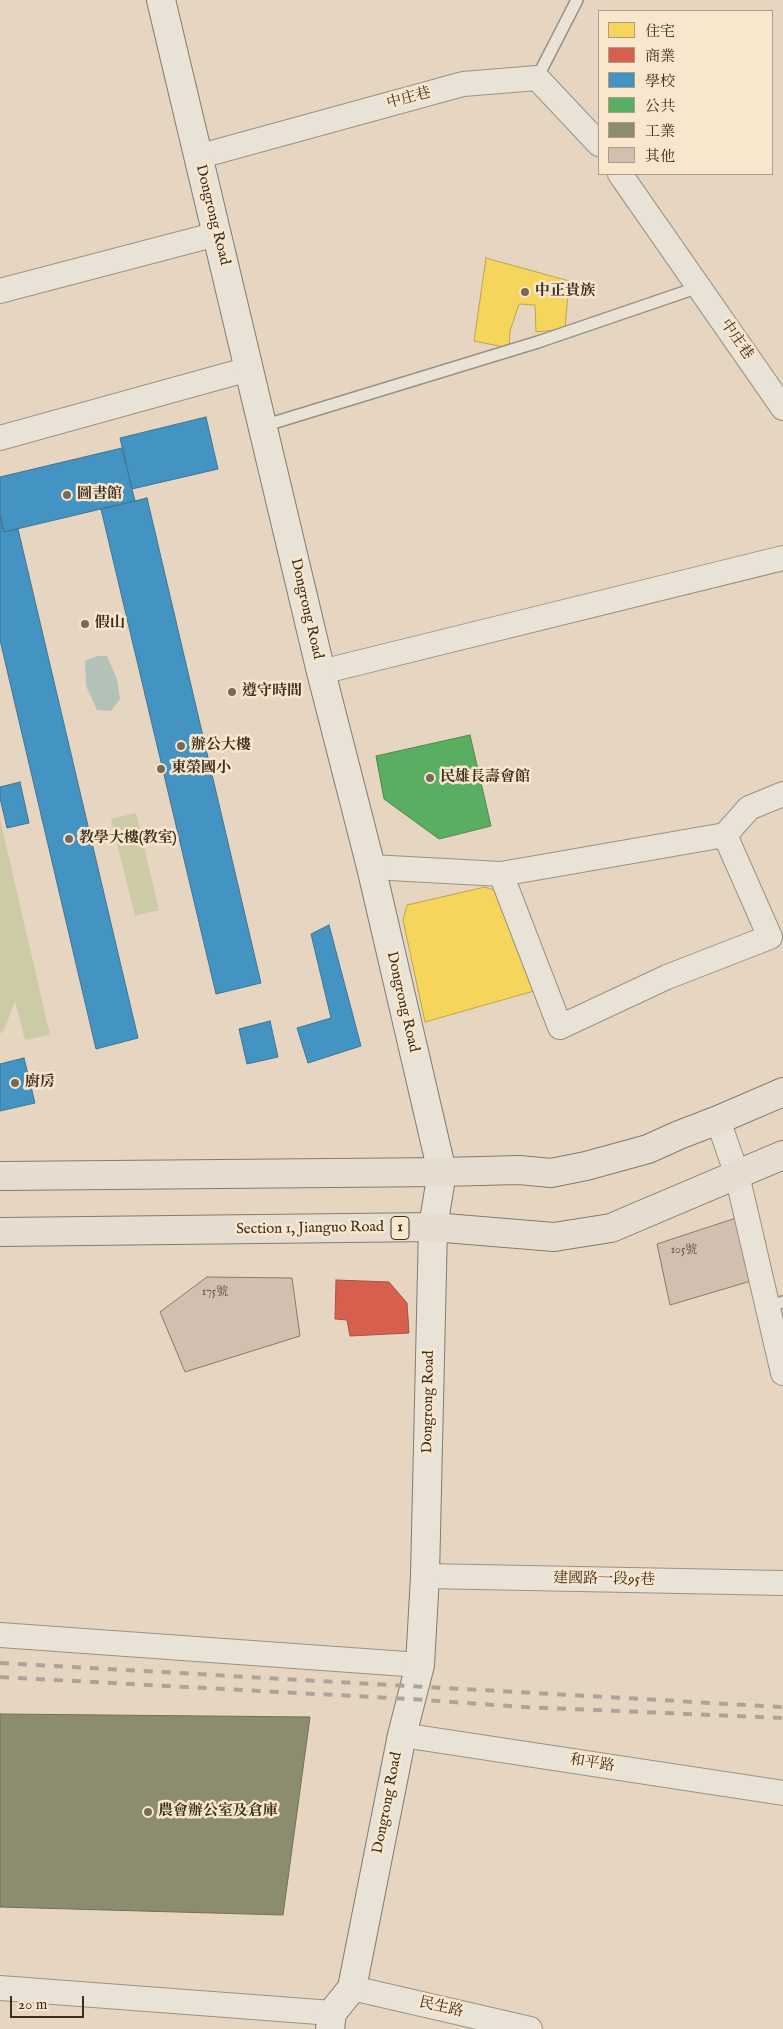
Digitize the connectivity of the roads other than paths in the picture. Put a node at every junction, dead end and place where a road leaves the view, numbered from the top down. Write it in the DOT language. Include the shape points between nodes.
graph roads {
  1 [pos="161,0"];
  2 [pos="577,0"];
  3 [pos="537,78"];
  4 [pos="598,143"];
  5 [pos="197,157"];
  6 [pos="621,175"];
  7 [pos="217,234"];
  8 [pos="699,287"];
  9 [pos="0,291"];
  10 [pos="250,369"];
  11 [pos="783,408"];
  12 [pos="263,426"];
  13 [pos="0,438"];
  14 [pos="783,558"];
  15 [pos="321,672"];
  16 [pos="783,794"];
  17 [pos="725,835"];
  18 [pos="370,867"];
  19 [pos="501,874"];
  20 [pos="783,1092"];
  21 [pos="718,1120"];
  22 [pos="783,1154"];
  23 [pos="442,1172"];
  24 [pos="737,1175"];
  25 [pos="0,1176"];
  26 [pos="433,1227"];
  27 [pos="0,1232"];
  28 [pos="775,1304"];
  29 [pos="783,1373"];
  30 [pos="425,1576"];
  31 [pos="783,1583"];
  32 [pos="0,1635"];
  33 [pos="420,1665"];
  34 [pos="402,1736"];
  35 [pos="783,1793"];
  36 [pos="0,1988"];
  37 [pos="352,1988"];
  38 [pos="331,2021"];
  39 [pos="530,2029"];
  1 -- 5 [label="street, Dongrong Road"];
  2 -- 3 [label="lane"];
  3 -- 4 [label="street"];
  3 -- 5 [label="street, 中庄巷" via="463,84"];
  5 -- 7 [label="street, Dongrong Road"];
  6 -- 8 [label="street, 中庄巷"];
  7 -- 9 [label="street"];
  7 -- 10 [label="street, Dongrong Road"];
  8 -- 11 [label="street, 中庄巷"];
  8 -- 12 [label="lane" via="538,342"];
  10 -- 12 [label="street, Dongrong Road"];
  10 -- 13 [label="street"];
  12 -- 15 [label="street, Dongrong Road"];
  14 -- 15 [label="street"];
  15 -- 18 [label="street, Dongrong Road"];
  16 -- 17 [label="street" via="749,808"];
  17 -- 19 [label="street"];
  17 -- 19 [label="street" via="770,937 667,977 560,1027"];
  18 -- 19 [label="street"];
  18 -- 23 [label="street, Dongrong Road"];
  20 -- 21 [label="main road"];
  21 -- 23 [label="main road" via="648,1150 550,1173 519,1170"];
  21 -- 24 [label="street"];
  22 -- 24 [label="main road, Section 1, Jianguo Road / 1"];
  23 -- 25 [label="main road"];
  23 -- 26 [label="street, Dongrong Road"];
  24 -- 26 [label="main road, Section 1, Jianguo Road / 1" via="611,1228 554,1237"];
  24 -- 28 [label="street"];
  26 -- 27 [label="main road, Section 1, Jianguo Road / 1"];
  26 -- 30 [label="street, Dongrong Road"];
  28 -- 29 [label="street"];
  30 -- 31 [label="street, 建國路一段95巷"];
  30 -- 33 [label="street, Dongrong Road"];
  32 -- 33 [label="street"];
  33 -- 34 [label="street, Dongrong Road"];
  34 -- 35 [label="street, 和平路"];
  34 -- 37 [label="street, Dongrong Road"];
  36 -- 38 [label="street"];
  37 -- 38 [label="street, Dongrong Road"];
  37 -- 39 [label="street, 民生路"];
}
